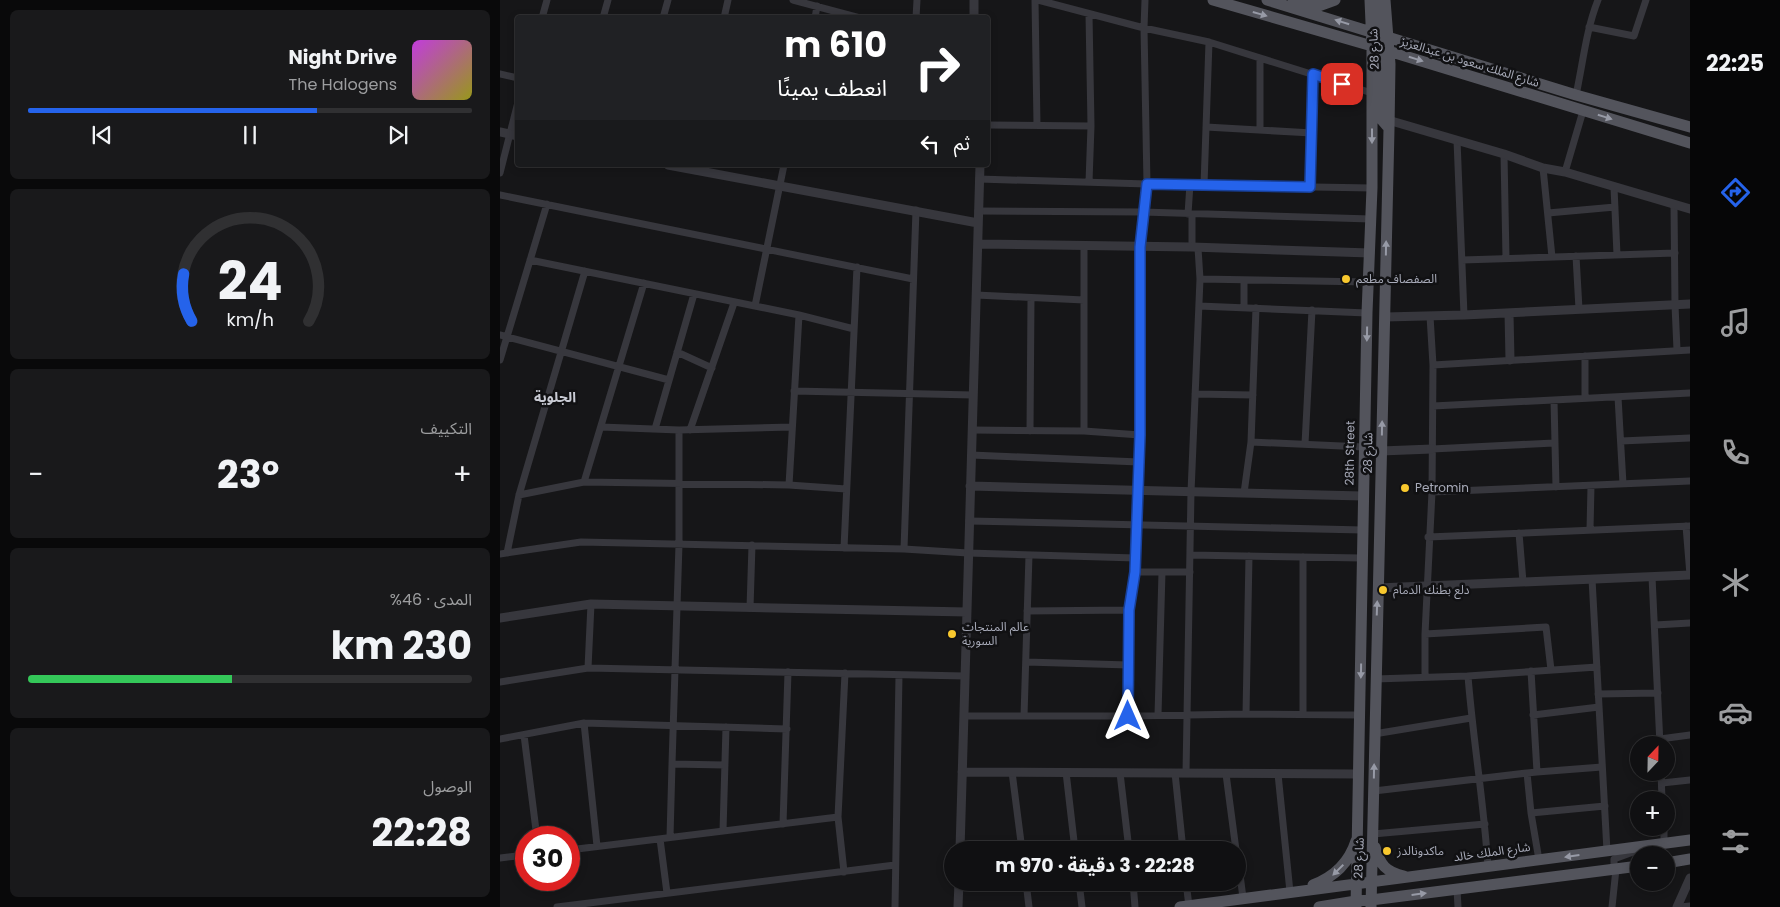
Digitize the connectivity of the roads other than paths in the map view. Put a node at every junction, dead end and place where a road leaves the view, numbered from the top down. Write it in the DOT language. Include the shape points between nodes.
graph roads {
  1 [pos="547,0"];
  2 [pos="608,0"];
  3 [pos="668,0"];
  4 [pos="728,0"];
  5 [pos="793,0"];
  6 [pos="917,0"];
  7 [pos="974,0"];
  8 [pos="1036,0"];
  9 [pos="1145,0"];
  10 [pos="1213,0"];
  11 [pos="1267,0"];
  12 [pos="1320,0"];
  13 [pos="1335,0"];
  14 [pos="1370,0"];
  15 [pos="1377,0"];
  16 [pos="1385,0"];
  17 [pos="1598,0"];
  18 [pos="1646,0"];
  19 [pos="1280,4"];
  20 [pos="817,6"];
  21 [pos="1304,11"];
  22 [pos="1089,14"];
  23 [pos="543,15"];
  24 [pos="604,15"];
  25 [pos="664,15"];
  26 [pos="725,15"];
  27 [pos="816,15"];
  28 [pos="849,15"];
  29 [pos="916,15"];
  30 [pos="974,15"];
  31 [pos="1589,27"];
  32 [pos="1144,28"];
  33 [pos="1380,34"];
  34 [pos="1209,42"];
  35 [pos="1380,49"];
  36 [pos="1260,58"];
  37 [pos="500,74"];
  38 [pos="1313,74"];
  39 [pos="515,77"];
  40 [pos="1372,93"];
  41 [pos="1576,95"];
  42 [pos="1583,111"];
  43 [pos="515,113"];
  44 [pos="990,125"];
  45 [pos="1037,125"];
  46 [pos="1389,125"];
  47 [pos="1090,126"];
  48 [pos="1206,127"];
  49 [pos="1690,127"];
  50 [pos="1260,130"];
  51 [pos="1312,133"];
  52 [pos="509,134"];
  53 [pos="1458,140"];
  54 [pos="1690,143"];
  55 [pos="1504,154"];
  56 [pos="679,167"];
  57 [pos="784,167"];
  58 [pos="980,167"];
  59 [pos="1543,168"];
  60 [pos="1565,172"];
  61 [pos="500,173"];
  62 [pos="979,179"];
  63 [pos="1089,182"];
  64 [pos="1147,184"];
  65 [pos="1190,184"];
  66 [pos="1204,185"];
  67 [pos="780,186"];
  68 [pos="1614,186"];
  69 [pos="1310,187"];
  70 [pos="1372,188"];
  71 [pos="500,195"];
  72 [pos="547,204"];
  73 [pos="1674,204"];
  74 [pos="1615,207"];
  75 [pos="1690,209"];
  76 [pos="916,210"];
  77 [pos="978,211"];
  78 [pos="1143,212"];
  79 [pos="1548,213"];
  80 [pos="1190,214"];
  81 [pos="1371,220"];
  82 [pos="978,223"];
  83 [pos="978,244"];
  84 [pos="1084,245"];
  85 [pos="1140,247"];
  86 [pos="766,248"];
  87 [pos="1195,248"];
  88 [pos="1370,253"];
  89 [pos="1676,253"];
  90 [pos="1617,255"];
  91 [pos="1576,256"];
  92 [pos="1552,257"];
  93 [pos="1506,258"];
  94 [pos="530,260"];
  95 [pos="1462,260"];
  96 [pos="857,267"];
  97 [pos="585,271"];
  98 [pos="913,279"];
  99 [pos="1200,279"];
  100 [pos="1244,280"];
  101 [pos="1368,282"];
  102 [pos="644,283"];
  103 [pos="694,294"];
  104 [pos="976,295"];
  105 [pos="1032,298"];
  106 [pos="1084,300"];
  107 [pos="734,303"];
  108 [pos="1690,304"];
  109 [pos="1675,305"];
  110 [pos="756,306"];
  111 [pos="1199,306"];
  112 [pos="1244,308"];
  113 [pos="1256,308"];
  114 [pos="1579,309"];
  115 [pos="1312,310"];
  116 [pos="1367,313"];
  117 [pos="1509,313"];
  118 [pos="799,315"];
  119 [pos="1464,315"];
  120 [pos="1430,316"];
  121 [pos="1385,317"];
  122 [pos="854,329"];
  123 [pos="504,336"];
  124 [pos="1677,350"];
  125 [pos="1690,350"];
  126 [pos="562,351"];
  127 [pos="677,352"];
  128 [pos="1585,356"];
  129 [pos="500,360"];
  130 [pos="1510,360"];
  131 [pos="1433,365"];
  132 [pos="619,367"];
  133 [pos="712,368"];
  134 [pos="669,380"];
  135 [pos="794,392"];
  136 [pos="851,392"];
  137 [pos="1690,393"];
  138 [pos="909,394"];
  139 [pos="1195,394"];
  140 [pos="973,395"];
  141 [pos="1253,395"];
  142 [pos="1618,397"];
  143 [pos="1585,398"];
  144 [pos="1554,400"];
  145 [pos="1433,406"];
  146 [pos="601,427"];
  147 [pos="792,427"];
  148 [pos="655,429"];
  149 [pos="679,430"];
  150 [pos="690,430"];
  151 [pos="972,430"];
  152 [pos="1030,431"];
  153 [pos="1084,432"];
  154 [pos="1140,435"];
  155 [pos="1690,438"];
  156 [pos="1621,441"];
  157 [pos="1251,442"];
  158 [pos="1554,443"];
  159 [pos="1305,444"];
  160 [pos="1364,447"];
  161 [pos="1432,449"];
  162 [pos="1381,451"];
  163 [pos="971,455"];
  164 [pos="1139,462"];
  165 [pos="1690,481"];
  166 [pos="584,482"];
  167 [pos="679,483"];
  168 [pos="1623,484"];
  169 [pos="789,485"];
  170 [pos="970,486"];
  171 [pos="1591,486"];
  172 [pos="1556,487"];
  173 [pos="846,489"];
  174 [pos="1139,490"];
  175 [pos="1191,492"];
  176 [pos="1432,492"];
  177 [pos="1244,493"];
  178 [pos="519,495"];
  179 [pos="1363,496"];
  180 [pos="969,521"];
  181 [pos="1138,524"];
  182 [pos="1688,526"];
  183 [pos="1191,527"];
  184 [pos="1363,530"];
  185 [pos="1590,530"];
  186 [pos="1520,533"];
  187 [pos="1428,537"];
  188 [pos="679,544"];
  189 [pos="752,546"];
  190 [pos="844,548"];
  191 [pos="904,549"];
  192 [pos="503,553"];
  193 [pos="968,553"];
  194 [pos="1029,555"];
  195 [pos="1190,555"];
  196 [pos="1249,556"];
  197 [pos="1303,557"];
  198 [pos="1136,558"];
  199 [pos="1362,558"];
  200 [pos="1135,572"];
  201 [pos="1162,572"];
  202 [pos="1190,572"];
  203 [pos="1690,575"];
  204 [pos="1652,577"];
  205 [pos="1592,579"];
  206 [pos="1524,582"];
  207 [pos="1427,586"];
  208 [pos="1378,588"];
  209 [pos="591,604"];
  210 [pos="677,606"];
  211 [pos="750,608"];
  212 [pos="1129,610"];
  213 [pos="1027,611"];
  214 [pos="967,612"];
  215 [pos="500,618"];
  216 [pos="1690,623"];
  217 [pos="1654,624"];
  218 [pos="1425,634"];
  219 [pos="1026,662"];
  220 [pos="1128,665"];
  221 [pos="1597,666"];
  222 [pos="588,668"];
  223 [pos="676,670"];
  224 [pos="1551,670"];
  225 [pos="1531,671"];
  226 [pos="788,672"];
  227 [pos="845,673"];
  228 [pos="899,675"];
  229 [pos="965,676"];
  230 [pos="1468,676"];
  231 [pos="1425,677"];
  232 [pos="1375,679"];
  233 [pos="500,682"];
  234 [pos="1658,693"];
  235 [pos="1598,694"];
  236 [pos="1599,708"];
  237 [pos="1246,714"];
  238 [pos="1303,714"];
  239 [pos="1158,715"];
  240 [pos="1187,715"];
  241 [pos="1360,715"];
  242 [pos="1533,715"];
  243 [pos="964,716"];
  244 [pos="1024,716"];
  245 [pos="1128,716"];
  246 [pos="1471,718"];
  247 [pos="584,723"];
  248 [pos="674,726"];
  249 [pos="726,727"];
  250 [pos="787,729"];
  251 [pos="524,734"];
  252 [pos="1374,734"];
  253 [pos="1690,735"];
  254 [pos="1660,736"];
  255 [pos="1675,738"];
  256 [pos="500,739"];
  257 [pos="672,764"];
  258 [pos="725,765"];
  259 [pos="1602,767"];
  260 [pos="962,772"];
  261 [pos="1012,772"];
  262 [pos="1066,772"];
  263 [pos="1537,772"];
  264 [pos="1120,773"];
  265 [pos="1175,773"];
  266 [pos="1186,773"];
  267 [pos="1526,773"];
  268 [pos="1226,774"];
  269 [pos="1278,774"];
  270 [pos="1358,774"];
  271 [pos="1478,780"];
  272 [pos="1690,780"];
  273 [pos="1662,783"];
  274 [pos="1662,791"];
  275 [pos="1374,792"];
  276 [pos="1604,806"];
  277 [pos="1531,813"];
  278 [pos="838,817"];
  279 [pos="783,824"];
  280 [pos="1485,824"];
  281 [pos="536,826"];
  282 [pos="723,831"];
  283 [pos="1358,832"];
  284 [pos="1373,836"];
  285 [pos="1664,836"];
  286 [pos="670,837"];
  287 [pos="660,838"];
  288 [pos="960,841"];
  289 [pos="1021,841"];
  290 [pos="1074,841"];
  291 [pos="1128,841"];
  292 [pos="1182,841"];
  293 [pos="1235,841"];
  294 [pos="1689,841"];
  295 [pos="1664,844"];
  296 [pos="597,846"];
  297 [pos="580,848"];
  298 [pos="1607,851"];
  299 [pos="515,856"];
  300 [pos="500,858"];
  301 [pos="1690,859"];
  302 [pos="1539,860"];
  303 [pos="1675,862"];
  304 [pos="895,865"];
  305 [pos="1488,867"];
  306 [pos="1630,867"];
  307 [pos="1616,869"];
  308 [pos="844,872"];
  309 [pos="1410,877"];
  310 [pos="1690,878"];
  311 [pos="1372,882"];
  312 [pos="1357,883"];
  313 [pos="1457,889"];
  314 [pos="959,891"];
  315 [pos="1027,891"];
  316 [pos="1080,891"];
  317 [pos="1133,891"];
  318 [pos="1185,891"];
  319 [pos="1242,891"];
  320 [pos="1295,891"];
  321 [pos="667,894"];
  322 [pos="1243,898"];
  323 [pos="1356,904"];
  324 [pos="1372,905"];
  325 [pos="579,906"];
  326 [pos="1184,906"];
  327 [pos="1690,906"];
  328 [pos="557,907"];
  329 [pos="895,907"];
  330 [pos="958,907"];
  331 [pos="1029,907"];
  332 [pos="1082,907"];
  333 [pos="1135,907"];
  334 [pos="1327,907"];
  335 [pos="1458,907"];
  336 [pos="1612,907"];
  337 [pos="1678,907"];
  1 -- 23 [label="street"];
  2 -- 24 [label="street"];
  3 -- 25 [label="street"];
  4 -- 26 [label="street"];
  5 -- 20 [label="street"];
  6 -- 29 [label="street"];
  7 -- 30 [label="street"];
  8 -- 22 [label="street"];
  8 -- 45 [label="street"];
  9 -- 32 [label="street"];
  10 -- 35 [label="main road, شارع الملك سعود بن عبدالعزيز, one-way"];
  11 -- 19 [label="main road, شارع الملك سعود بن عبدالعزيز"];
  12 -- 19 [label="main road"];
  13 -- 21 [label="main road"];
  14 -- 33 [label="main road, 28th Street"];
  15 -- 33 [label="main road"];
  16 -- 33 [label="main road, شارع 28"];
  17 -- 31 [label="street"];
  18 -- 31 [label="street" via="1634,36"];
  19 -- 21 [label="main road, شارع الملك سعود بن عبدالعزيز"];
  20 -- 27 [label="street"];
  20 -- 28 [label="street"];
  33 -- 21 [label="main road, شارع الملك سعود بن عبدالعزيز, one-way"];
  22 -- 32 [label="street"];
  22 -- 47 [label="street"];
  31 -- 41 [label="street"];
  32 -- 34 [label="street"];
  32 -- 64 [label="street"];
  33 -- 35 [label="main road, 28th Street"];
  33 -- 35 [label="main road, شارع 28"];
  33 -- 41 [label="main road, شارع الملك سعود بن عبدالعزيز"];
  34 -- 36 [label="street"];
  34 -- 48 [label="street"];
  35 -- 40 [label="main road, 28th Street"];
  35 -- 42 [label="main road, شارع الملك سعود بن عبدالعزيز, one-way"];
  35 -- 46 [label="main road" via="1380,112 1381,119"];
  36 -- 38 [label="street"];
  36 -- 50 [label="street"];
  37 -- 39 [label="street"];
  38 -- 40 [label="street"];
  38 -- 51 [label="street"];
  40 -- 70 [label="main road, 28th Street, one-way"];
  41 -- 49 [label="main road, شارع الملك سعود بن عبدالعزيز"];
  42 -- 54 [label="main road, شارع الملك سعود بن عبدالعزيز, one-way"];
  42 -- 60 [label="street"];
  43 -- 52 [label="street"];
  44 -- 45 [label="street"];
  45 -- 47 [label="street"];
  46 -- 53 [label="street"];
  121 -- 46 [label="main road, شارع 28, one-way"];
  47 -- 63 [label="street"];
  48 -- 50 [label="street"];
  48 -- 66 [label="street"];
  50 -- 51 [label="street"];
  51 -- 69 [label="street"];
  52 -- 61 [label="street"];
  53 -- 55 [label="street"];
  53 -- 95 [label="street"];
  55 -- 59 [label="street"];
  55 -- 93 [label="street"];
  56 -- 67 [label="street"];
  57 -- 67 [label="street"];
  58 -- 62 [label="street"];
  59 -- 60 [label="street"];
  59 -- 79 [label="street"];
  60 -- 68 [label="street"];
  62 -- 63 [label="street"];
  62 -- 77 [label="street"];
  63 -- 64 [label="street"];
  64 -- 65 [label="street"];
  64 -- 78 [label="street"];
  65 -- 66 [label="street"];
  65 -- 80 [label="street"];
  66 -- 69 [label="street"];
  67 -- 76 [label="street"];
  67 -- 86 [label="street"];
  68 -- 73 [label="street"];
  68 -- 74 [label="street"];
  69 -- 70 [label="street"];
  70 -- 81 [label="main road, 28th Street"];
  71 -- 72 [label="street"];
  72 -- 86 [label="street"];
  72 -- 94 [label="street"];
  73 -- 75 [label="street"];
  73 -- 89 [label="street"];
  74 -- 79 [label="street"];
  74 -- 90 [label="street"];
  76 -- 82 [label="street"];
  76 -- 98 [label="street"];
  77 -- 78 [label="street"];
  77 -- 82 [label="street"];
  78 -- 80 [label="street"];
  78 -- 85 [label="street"];
  79 -- 92 [label="street"];
  80 -- 81 [label="street"];
  80 -- 87 [label="street"];
  81 -- 88 [label="main road, 28th Street"];
  82 -- 83 [label="street"];
  83 -- 84 [label="street"];
  83 -- 104 [label="street"];
  84 -- 85 [label="street"];
  84 -- 106 [label="street"];
  85 -- 87 [label="street"];
  85 -- 154 [label="street"];
  86 -- 96 [label="street"];
  86 -- 110 [label="street"];
  87 -- 88 [label="street"];
  87 -- 99 [label="street"];
  88 -- 101 [label="main road, 28th Street"];
  89 -- 90 [label="street"];
  89 -- 109 [label="street"];
  90 -- 91 [label="street"];
  91 -- 92 [label="street"];
  91 -- 114 [label="street"];
  92 -- 93 [label="street"];
  93 -- 95 [label="street"];
  94 -- 97 [label="street"];
  94 -- 123 [label="street"];
  95 -- 119 [label="street"];
  96 -- 98 [label="street"];
  96 -- 122 [label="street"];
  97 -- 102 [label="street"];
  97 -- 126 [label="street"];
  98 -- 138 [label="street"];
  99 -- 100 [label="street"];
  99 -- 111 [label="street"];
  100 -- 101 [label="street"];
  100 -- 112 [label="street"];
  101 -- 116 [label="main road, 28th Street"];
  102 -- 103 [label="street"];
  102 -- 132 [label="street"];
  103 -- 107 [label="street"];
  103 -- 127 [label="street"];
  104 -- 105 [label="street"];
  104 -- 140 [label="street"];
  105 -- 106 [label="street"];
  105 -- 152 [label="street"];
  106 -- 153 [label="street"];
  107 -- 110 [label="street"];
  107 -- 133 [label="street"];
  108 -- 109 [label="street"];
  109 -- 114 [label="street"];
  109 -- 124 [label="street"];
  110 -- 118 [label="street"];
  111 -- 112 [label="street"];
  111 -- 139 [label="street"];
  112 -- 113 [label="street"];
  113 -- 115 [label="street"];
  113 -- 141 [label="street"];
  114 -- 117 [label="street"];
  115 -- 116 [label="street"];
  115 -- 159 [label="street"];
  116 -- 160 [label="main road, 28th Street, one-way"];
  117 -- 119 [label="street"];
  117 -- 130 [label="street"];
  118 -- 122 [label="street"];
  118 -- 135 [label="street"];
  119 -- 120 [label="street"];
  120 -- 121 [label="street"];
  120 -- 131 [label="street"];
  162 -- 121 [label="main road, شارع 28, one-way"];
  122 -- 136 [label="street"];
  123 -- 126 [label="street"];
  123 -- 129 [label="street"];
  124 -- 125 [label="street"];
  124 -- 128 [label="street"];
  126 -- 132 [label="street"];
  126 -- 178 [label="street"];
  127 -- 133 [label="street"];
  127 -- 134 [label="street"];
  128 -- 130 [label="street"];
  128 -- 143 [label="street"];
  130 -- 131 [label="street"];
  131 -- 145 [label="street"];
  132 -- 134 [label="street"];
  132 -- 146 [label="street"];
  133 -- 150 [label="street"];
  134 -- 148 [label="street"];
  135 -- 136 [label="street"];
  135 -- 147 [label="street"];
  136 -- 138 [label="street"];
  136 -- 173 [label="street"];
  137 -- 142 [label="street"];
  138 -- 140 [label="street"];
  138 -- 191 [label="street"];
  139 -- 141 [label="street"];
  139 -- 175 [label="street"];
  140 -- 151 [label="street"];
  141 -- 157 [label="street"];
  142 -- 143 [label="street"];
  142 -- 156 [label="street"];
  143 -- 144 [label="street"];
  144 -- 145 [label="street"];
  144 -- 158 [label="street"];
  145 -- 161 [label="street"];
  146 -- 148 [label="street"];
  146 -- 166 [label="street"];
  147 -- 150 [label="street"];
  147 -- 169 [label="street"];
  148 -- 149 [label="street"];
  149 -- 150 [label="street"];
  149 -- 167 [label="street"];
  151 -- 152 [label="street"];
  151 -- 163 [label="street"];
  152 -- 153 [label="street"];
  153 -- 154 [label="street"];
  154 -- 164 [label="street"];
  155 -- 156 [label="street"];
  156 -- 168 [label="street"];
  157 -- 159 [label="street"];
  157 -- 177 [label="street"];
  158 -- 161 [label="street"];
  158 -- 172 [label="street"];
  159 -- 160 [label="street"];
  160 -- 179 [label="main road, 28th Street"];
  161 -- 162 [label="street"];
  161 -- 176 [label="street"];
  162 -- 208 [label="main road, شارع 28"];
  163 -- 164 [label="street"];
  163 -- 170 [label="street"];
  164 -- 174 [label="street"];
  165 -- 168 [label="street"];
  166 -- 167 [label="street"];
  166 -- 178 [label="street"];
  167 -- 169 [label="street"];
  167 -- 188 [label="street"];
  168 -- 171 [label="street"];
  169 -- 173 [label="street"];
  170 -- 174 [label="street"];
  170 -- 180 [label="street"];
  171 -- 172 [label="street"];
  171 -- 185 [label="street"];
  172 -- 176 [label="street"];
  173 -- 190 [label="street"];
  174 -- 175 [label="street"];
  174 -- 181 [label="street"];
  175 -- 177 [label="street"];
  175 -- 183 [label="street"];
  176 -- 187 [label="street"];
  177 -- 179 [label="street"];
  178 -- 192 [label="street"];
  179 -- 184 [label="main road, 28th Street"];
  180 -- 181 [label="street"];
  180 -- 193 [label="street"];
  181 -- 183 [label="street"];
  181 -- 198 [label="street"];
  182 -- 185 [label="street"];
  182 -- 203 [label="street"];
  183 -- 184 [label="street"];
  183 -- 195 [label="street"];
  184 -- 199 [label="main road, 28th Street"];
  185 -- 186 [label="street"];
  186 -- 187 [label="street"];
  186 -- 206 [label="street"];
  187 -- 207 [label="street"];
  188 -- 189 [label="street"];
  188 -- 192 [label="street" via="581,542"];
  188 -- 210 [label="street"];
  189 -- 190 [label="street"];
  189 -- 211 [label="street"];
  190 -- 191 [label="street"];
  191 -- 193 [label="street"];
  193 -- 194 [label="street"];
  193 -- 214 [label="street"];
  194 -- 198 [label="street"];
  194 -- 213 [label="street"];
  195 -- 196 [label="street"];
  195 -- 202 [label="street"];
  196 -- 197 [label="street"];
  196 -- 237 [label="street"];
  197 -- 199 [label="street"];
  197 -- 238 [label="street"];
  198 -- 200 [label="street"];
  199 -- 241 [label="main road, 28th Street, one-way"];
  200 -- 201 [label="street"];
  200 -- 212 [label="street"];
  201 -- 202 [label="street"];
  201 -- 239 [label="street"];
  202 -- 240 [label="street"];
  203 -- 204 [label="street"];
  204 -- 205 [label="street"];
  204 -- 217 [label="street"];
  205 -- 206 [label="street"];
  205 -- 221 [label="street"];
  206 -- 207 [label="street"];
  207 -- 208 [label="street"];
  207 -- 218 [label="street"];
  232 -- 208 [label="main road, شارع 28, one-way"];
  209 -- 210 [label="street"];
  209 -- 215 [label="street"];
  209 -- 222 [label="street"];
  210 -- 211 [label="street"];
  210 -- 223 [label="street"];
  211 -- 214 [label="street"];
  212 -- 213 [label="street"];
  212 -- 220 [label="street"];
  213 -- 219 [label="street"];
  214 -- 229 [label="street"];
  216 -- 217 [label="street"];
  217 -- 234 [label="street"];
  218 -- 224 [label="street" via="1546,627"];
  218 -- 231 [label="street"];
  219 -- 220 [label="street"];
  219 -- 244 [label="street"];
  220 -- 245 [label="street"];
  221 -- 224 [label="street"];
  221 -- 235 [label="street"];
  222 -- 223 [label="street"];
  222 -- 233 [label="street"];
  223 -- 226 [label="street"];
  223 -- 248 [label="street"];
  224 -- 225 [label="street"];
  225 -- 230 [label="street"];
  225 -- 242 [label="street"];
  226 -- 227 [label="street"];
  226 -- 250 [label="street"];
  227 -- 228 [label="street"];
  227 -- 278 [label="street"];
  228 -- 229 [label="street"];
  228 -- 304 [label="street"];
  229 -- 243 [label="street"];
  230 -- 231 [label="street"];
  230 -- 246 [label="street"];
  231 -- 232 [label="street"];
  232 -- 252 [label="main road, شارع 28"];
  234 -- 235 [label="street"];
  234 -- 254 [label="street"];
  235 -- 236 [label="street"];
  236 -- 242 [label="street"];
  236 -- 259 [label="street"];
  237 -- 238 [label="street"];
  237 -- 240 [label="street"];
  238 -- 241 [label="street"];
  239 -- 240 [label="street"];
  239 -- 245 [label="street"];
  240 -- 266 [label="street"];
  241 -- 270 [label="main road, 28th Street"];
  242 -- 263 [label="street"];
  243 -- 244 [label="street"];
  243 -- 260 [label="street"];
  244 -- 245 [label="street"];
  246 -- 252 [label="street"];
  246 -- 271 [label="street"];
  247 -- 248 [label="street"];
  247 -- 251 [label="street"];
  247 -- 296 [label="street"];
  248 -- 249 [label="street"];
  248 -- 257 [label="street"];
  249 -- 250 [label="street"];
  249 -- 258 [label="street"];
  250 -- 279 [label="street"];
  251 -- 256 [label="street"];
  251 -- 281 [label="street"];
  275 -- 252 [label="main road, شارع 28, one-way"];
  253 -- 255 [label="street"];
  257 -- 258 [label="street"];
  257 -- 286 [label="street"];
  258 -- 282 [label="street"];
  259 -- 263 [label="street"];
  259 -- 276 [label="street"];
  260 -- 261 [label="street"];
  260 -- 288 [label="street"];
  261 -- 262 [label="street"];
  261 -- 289 [label="street"];
  262 -- 264 [label="street"];
  262 -- 290 [label="street"];
  263 -- 267 [label="street"];
  264 -- 265 [label="street"];
  264 -- 291 [label="street"];
  265 -- 266 [label="street"];
  265 -- 292 [label="street"];
  266 -- 268 [label="street"];
  267 -- 271 [label="street"];
  267 -- 277 [label="street"];
  268 -- 269 [label="street"];
  268 -- 293 [label="street"];
  269 -- 270 [label="street"];
  269 -- 320 [label="street"];
  270 -- 283 [label="main road, 28th Street"];
  271 -- 275 [label="street"];
  271 -- 280 [label="street"];
  272 -- 273 [label="street"];
  273 -- 274 [label="street"];
  275 -- 284 [label="main road, شارع 28"];
  276 -- 277 [label="street"];
  276 -- 298 [label="street"];
  277 -- 302 [label="street"];
  278 -- 279 [label="street"];
  278 -- 308 [label="street"];
  279 -- 282 [label="street"];
  280 -- 284 [label="street"];
  280 -- 305 [label="street"];
  282 -- 286 [label="street"];
  283 -- 312 [label="main road, 28th Street"];
  283 -- 320 [label="main road, one-way" via="1352,852 1333,875"];
  284 -- 309 [label="main road" via="1377,856 1384,868"];
  284 -- 311 [label="main road, شارع 28"];
  285 -- 295 [label="street"];
  286 -- 287 [label="street"];
  287 -- 296 [label="street"];
  287 -- 321 [label="street"];
  294 -- 295 [label="main road, شارع الملك خالد"];
  294 -- 307 [label="street" via="1677,846 1634,851 1614,859"];
  295 -- 298 [label="main road, شارع الملك خالد"];
  296 -- 297 [label="street"];
  298 -- 302 [label="main road, شارع الملك خالد, one-way"];
  299 -- 300 [label="street"];
  301 -- 303 [label="main road"];
  302 -- 305 [label="main road, شارع الملك خالد"];
  304 -- 308 [label="street"];
  304 -- 329 [label="street"];
  305 -- 309 [label="main road, شارع الملك خالد"];
  306 -- 307 [label="main road"];
  307 -- 313 [label="main road"];
  307 -- 336 [label="street"];
  308 -- 321 [label="street"];
  309 -- 311 [label="main road, شارع الملك خالد"];
  310 -- 337 [label="street"];
  311 -- 312 [label="main road, شارع الملك خالد"];
  311 -- 324 [label="main road, شارع 28"];
  312 -- 320 [label="main road, شارع الملك خالد"];
  312 -- 323 [label="main road, 28th Street"];
  324 -- 313 [label="main road, one-way" via="1390,897"];
  313 -- 335 [label="street"];
  314 -- 330 [label="street"];
  315 -- 331 [label="street"];
  316 -- 332 [label="street"];
  317 -- 333 [label="street"];
  318 -- 326 [label="street"];
  319 -- 322 [label="street"];
  320 -- 322 [label="main road, شارع الملك خالد"];
  321 -- 325 [label="street"];
  322 -- 326 [label="main road, شارع الملك خالد"];
  323 -- 324 [label="main road"];
  323 -- 334 [label="main road"];
  325 -- 328 [label="street"];
  327 -- 337 [label="street"];
}
